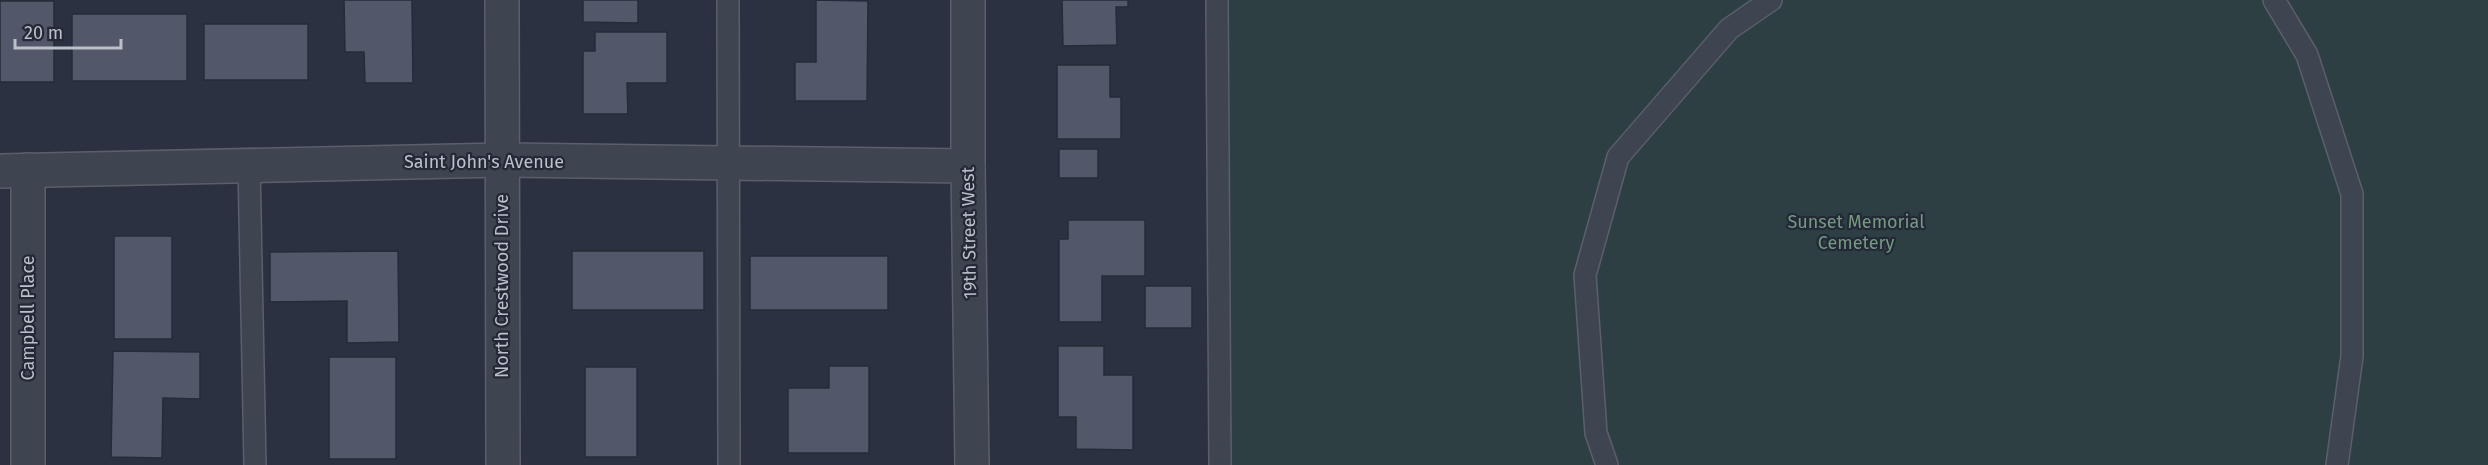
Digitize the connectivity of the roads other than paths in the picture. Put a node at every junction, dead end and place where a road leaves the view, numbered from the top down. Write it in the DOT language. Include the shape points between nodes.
graph roads {
  1 [pos="502,0"];
  2 [pos="728,0"];
  3 [pos="968,0"];
  4 [pos="1217,0"];
  5 [pos="1771,0"];
  6 [pos="2274,0"];
  7 [pos="501,160"];
  8 [pos="729,163"];
  9 [pos="249,165"];
  10 [pos="968,166"];
  11 [pos="14,170"];
  12 [pos="28,465"];
  13 [pos="255,465"];
  14 [pos="503,465"];
  15 [pos="729,465"];
  16 [pos="972,465"];
  17 [pos="1221,465"];
  18 [pos="1607,465"];
  19 [pos="2337,465"];
  1 -- 7 [label="street, North Crestwood Drive"];
  2 -- 8 [label="lane"];
  3 -- 10 [label="street, 19th Street West"];
  4 -- 17 [label="lane"];
  5 -- 18 [label="lane" via="1729,28 1618,157 1585,275 1596,434"];
  6 -- 19 [label="lane" via="2307,55 2352,194 2352,356"];
  7 -- 8 [label="street, Saint John's Avenue"];
  7 -- 9 [label="street, Saint John's Avenue"];
  7 -- 14 [label="street, North Crestwood Drive"];
  8 -- 10 [label="street, Saint John's Avenue"];
  8 -- 15 [label="lane"];
  9 -- 11 [label="street, Saint John's Avenue"];
  9 -- 13 [label="lane"];
  10 -- 16 [label="street, 19th Street West"];
  11 -- 12 [label="street, Campbell Place"];
}
